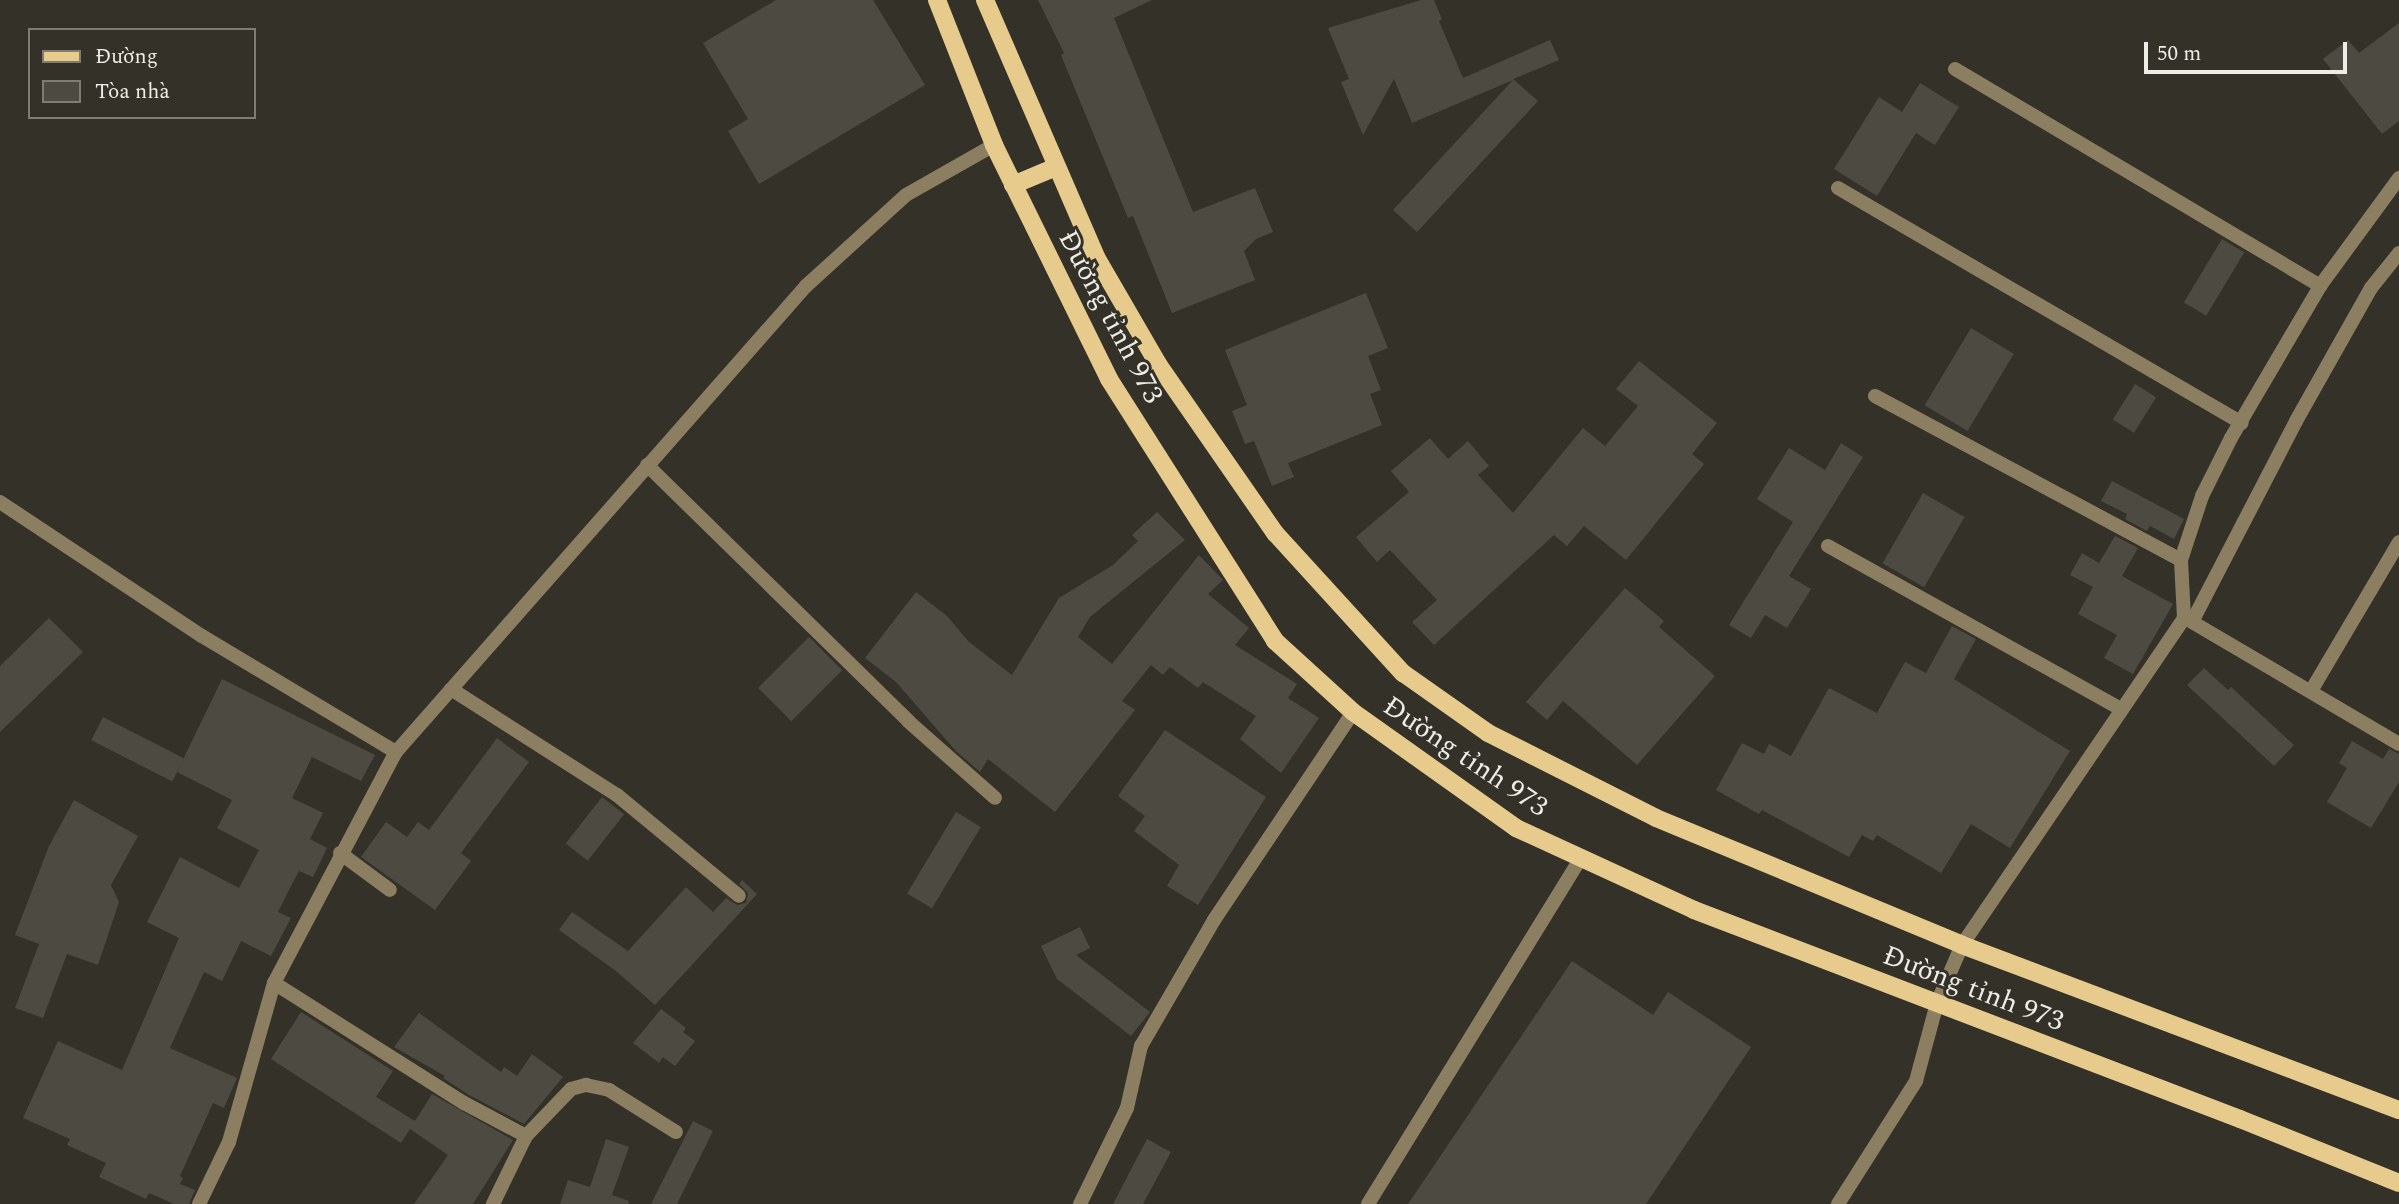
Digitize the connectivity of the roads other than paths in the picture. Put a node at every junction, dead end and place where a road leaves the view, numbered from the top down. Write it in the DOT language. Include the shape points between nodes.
graph roads {
  1 [pos="937,0"];
  2 [pos="985,0"];
  3 [pos="1955,69"];
  4 [pos="995,145"];
  5 [pos="1056,167"];
  6 [pos="2399,178"];
  7 [pos="1013,185"];
  8 [pos="1838,188"];
  9 [pos="2399,253"];
  10 [pos="2320,286"];
  11 [pos="1875,396"];
  12 [pos="2241,423"];
  13 [pos="647,465"];
  14 [pos="0,502"];
  15 [pos="2399,542"];
  16 [pos="1828,546"];
  17 [pos="2181,560"];
  18 [pos="2188,619"];
  19 [pos="451,689"];
  20 [pos="2311,691"];
  21 [pos="2121,709"];
  22 [pos="1353,712"];
  23 [pos="2399,744"];
  24 [pos="396,752"];
  25 [pos="995,798"];
  26 [pos="340,853"];
  27 [pos="1581,858"];
  28 [pos="390,890"];
  29 [pos="739,896"];
  30 [pos="1962,945"];
  31 [pos="274,983"];
  32 [pos="1937,1003"];
  33 [pos="2399,1110"];
  34 [pos="676,1132"];
  35 [pos="526,1136"];
  36 [pos="2399,1183"];
  37 [pos="199,1204"];
  38 [pos="494,1204"];
  39 [pos="1080,1204"];
  40 [pos="1368,1204"];
  41 [pos="1838,1204"];
  1 -- 4 [label="main road, Đường tỉnh 973"];
  2 -- 5 [label="main road, Đường tỉnh 973"];
  3 -- 10 [label="street"];
  4 -- 7 [label="main road, Đường tỉnh 973"];
  4 -- 13 [label="street" via="906,195 806,286"];
  5 -- 7 [label="main road"];
  5 -- 30 [label="main road, Đường tỉnh 973" via="1096,257 1158,364 1275,533 1403,673 1488,733 1656,818"];
  6 -- 10 [label="street"];
  7 -- 22 [label="main road, Đường tỉnh 973" via="1109,379 1275,641"];
  8 -- 12 [label="street"];
  9 -- 18 [label="street" via="2371,288"];
  10 -- 12 [label="street"];
  11 -- 17 [label="street"];
  12 -- 17 [label="street" via="2202,496"];
  13 -- 19 [label="street"];
  13 -- 25 [label="street" via="908,721"];
  14 -- 24 [label="street" via="202,636"];
  15 -- 20 [label="street"];
  16 -- 21 [label="street"];
  17 -- 18 [label="street"];
  18 -- 20 [label="street"];
  18 -- 21 [label="street"];
  19 -- 24 [label="street"];
  19 -- 29 [label="street" via="617,795"];
  20 -- 23 [label="street"];
  21 -- 30 [label="street"];
  22 -- 27 [label="main road, Đường tỉnh 973" via="1516,828"];
  22 -- 39 [label="street" via="1214,920 1141,1046 1127,1108"];
  24 -- 26 [label="street"];
  26 -- 28 [label="street"];
  26 -- 31 [label="street"];
  27 -- 32 [label="main road, Đường tỉnh 973" via="1695,910"];
  27 -- 40 [label="street"];
  30 -- 32 [label="street"];
  30 -- 33 [label="main road, Đường tỉnh 973"];
  31 -- 35 [label="street" via="464,1103"];
  31 -- 37 [label="street" via="229,1142"];
  32 -- 36 [label="main road, Đường tỉnh 973"];
  32 -- 41 [label="street" via="1916,1081"];
  34 -- 35 [label="street" via="609,1090 586,1085 570,1089"];
  35 -- 38 [label="street"];
}
